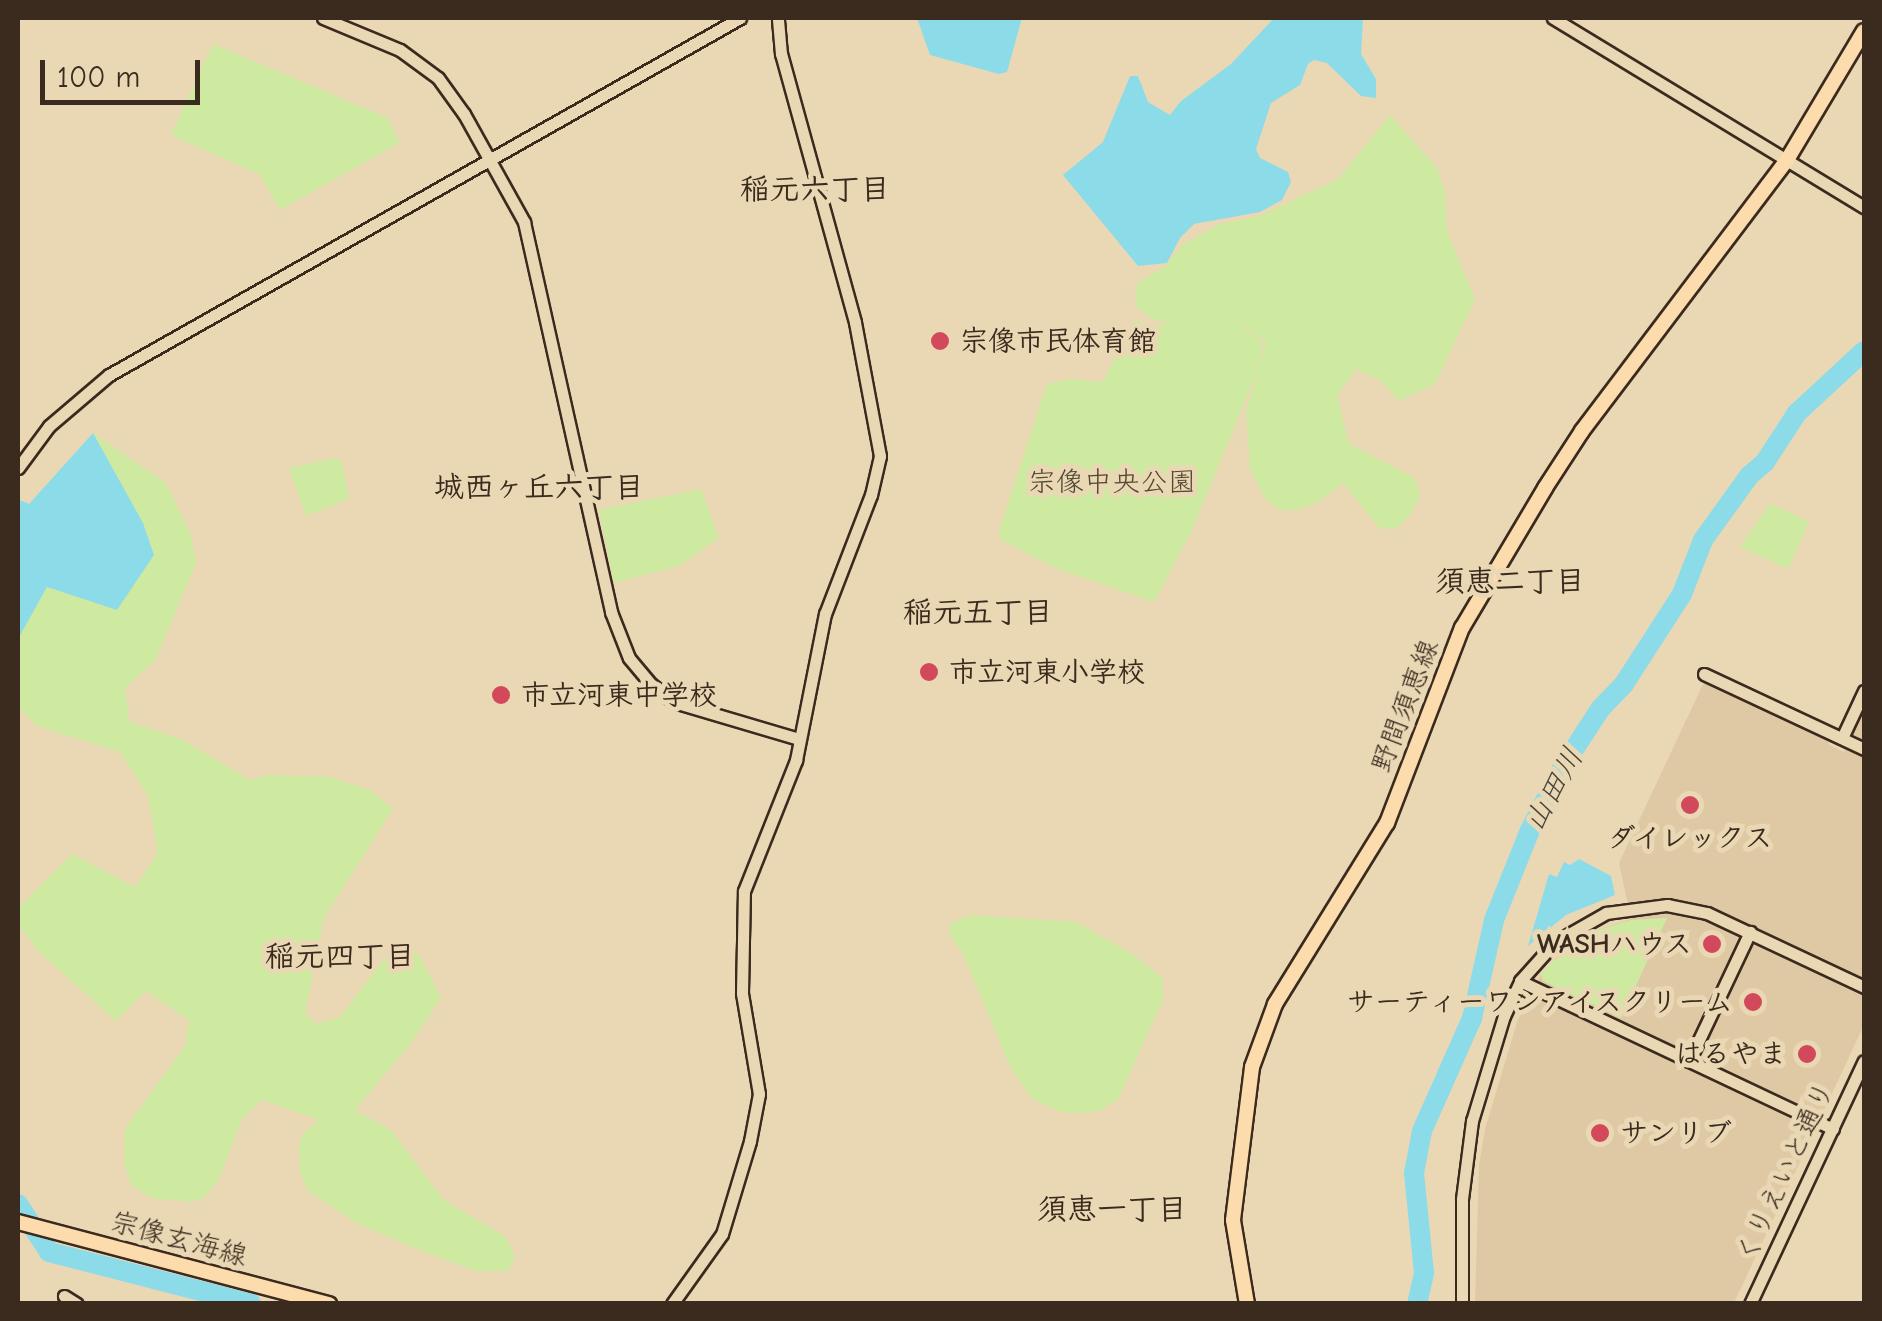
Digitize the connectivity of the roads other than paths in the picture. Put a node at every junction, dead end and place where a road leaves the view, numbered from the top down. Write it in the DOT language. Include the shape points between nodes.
graph roads {
  1 [pos="323,18"];
  2 [pos="740,18"];
  3 [pos="778,18"];
  4 [pos="1553,18"];
  5 [pos="1864,31"];
  6 [pos="490,160"];
  7 [pos="1787,160"];
  8 [pos="1864,207"];
  9 [pos="18,468"];
  10 [pos="1704,674"];
  11 [pos="1864,691"];
  12 [pos="1842,738"];
  13 [pos="799,739"];
  14 [pos="1864,749"];
  15 [pos="1750,932"];
  16 [pos="1520,981"];
  17 [pos="1864,986"];
  18 [pos="1689,1061"];
  19 [pos="1864,1061"];
  20 [pos="1833,1129"];
  21 [pos="18,1222"];
  22 [pos="64,1296"];
  23 [pos="77,1304"];
  24 [pos="329,1304"];
  25 [pos="672,1304"];
  26 [pos="1247,1304"];
  27 [pos="1462,1304"];
  28 [pos="1750,1304"];
  1 -- 6 [label="street" via="418,60 453,96"];
  2 -- 6 [label="street"];
  3 -- 13 [label="street" via="855,322 880,456 825,614"];
  4 -- 7 [label="street"];
  5 -- 7 [label="main road, 野間須恵線"];
  6 -- 9 [label="street" via="108,375 49,426"];
  6 -- 13 [label="street" via="531,241 621,644 674,702"];
  7 -- 8 [label="street"];
  7 -- 26 [label="main road, 野間須恵線" via="1545,488 1462,628 1387,823 1275,1004 1252,1067 1234,1220"];
  10 -- 12 [label="street"];
  11 -- 12 [label="street"];
  12 -- 14 [label="street"];
  13 -- 25 [label="street" via="790,779 744,892 742,994 758,1078 757,1111 727,1222"];
  15 -- 16 [label="street" via="1688,908 1625,908 1572,929"];
  15 -- 17 [label="street"];
  15 -- 18 [label="street"];
  16 -- 18 [label="street"];
  16 -- 27 [label="street" via="1472,1121 1462,1199"];
  18 -- 20 [label="street"];
  19 -- 20 [label="street, くりえいと通り"];
  20 -- 28 [label="street, くりえいと通り"];
  21 -- 24 [label="main road, 宗像玄海線"];
  22 -- 23 [label="street"];
}
